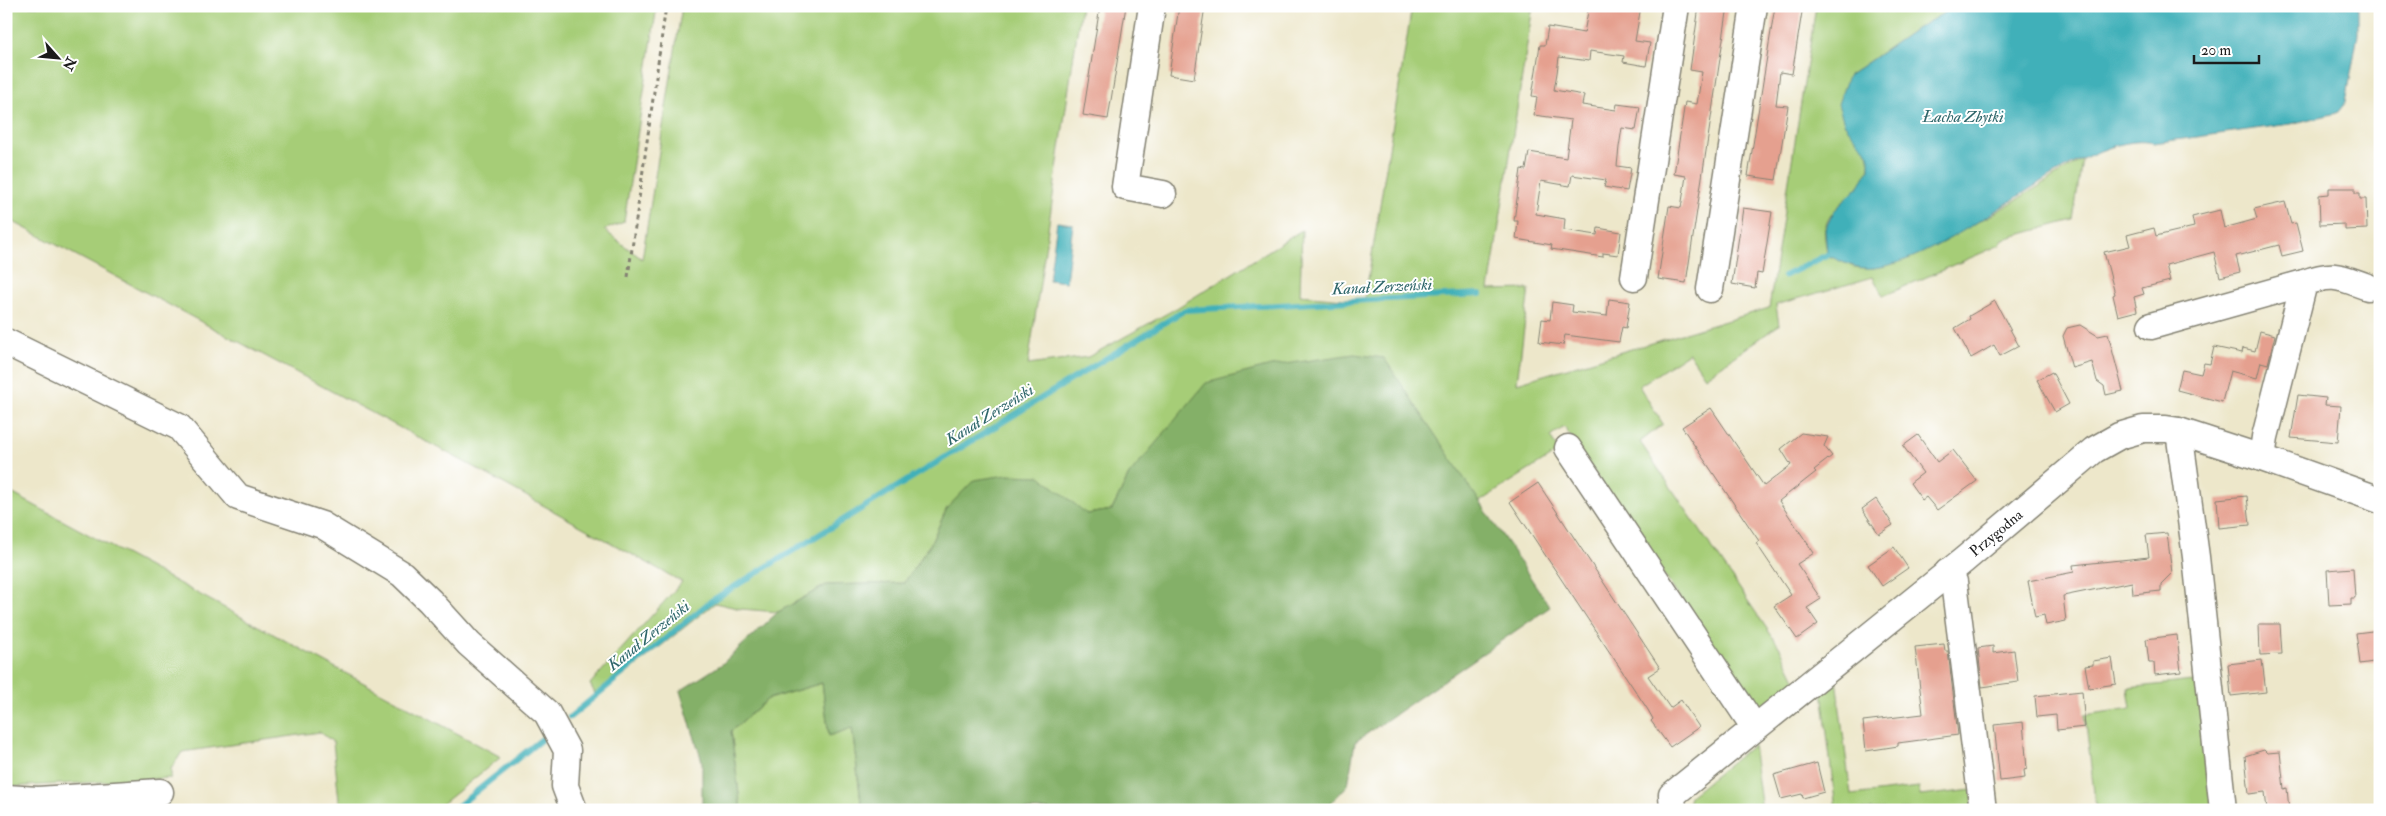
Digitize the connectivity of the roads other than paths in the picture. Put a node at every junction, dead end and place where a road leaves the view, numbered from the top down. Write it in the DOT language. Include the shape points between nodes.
graph roads {
  1 [pos="1152,6"];
  2 [pos="1676,6"];
  3 [pos="1754,6"];
  4 [pos="1163,194"];
  5 [pos="1634,277"];
  6 [pos="2304,283"];
  7 [pos="2368,287"];
  8 [pos="1710,289"];
  9 [pos="2152,326"];
  10 [pos="6,342"];
  11 [pos="2180,431"];
  12 [pos="1568,448"];
  13 [pos="2262,458"];
  14 [pos="2380,500"];
  15 [pos="1948,572"];
  16 [pos="1755,728"];
  17 [pos="160,792"];
  18 [pos="6,798"];
  19 [pos="574,810"];
  20 [pos="1674,810"];
  21 [pos="1983,810"];
  22 [pos="2223,810"];
  1 -- 4 [label="street" via="1125,186"];
  2 -- 5 [label="street"];
  3 -- 8 [label="street"];
  6 -- 7 [label="street" via="2323,276 2336,276"];
  6 -- 9 [label="street"];
  6 -- 13 [label="street"];
  10 -- 19 [label="street" via="179,427 238,497 322,525 402,574 469,644 547,713 567,750 565,786"];
  11 -- 13 [label="street, Przygodna"];
  11 -- 15 [label="street, Przygodna" via="2143,429 2119,436 2094,450"];
  11 -- 22 [label="street"];
  12 -- 16 [label="street"];
  13 -- 14 [label="street, Przygodna"];
  15 -- 16 [label="street, Przygodna"];
  15 -- 21 [label="street" via="1954,582"];
  16 -- 20 [label="street, Przygodna" via="1672,795"];
  17 -- 18 [label="street" via="38,800"];
}
